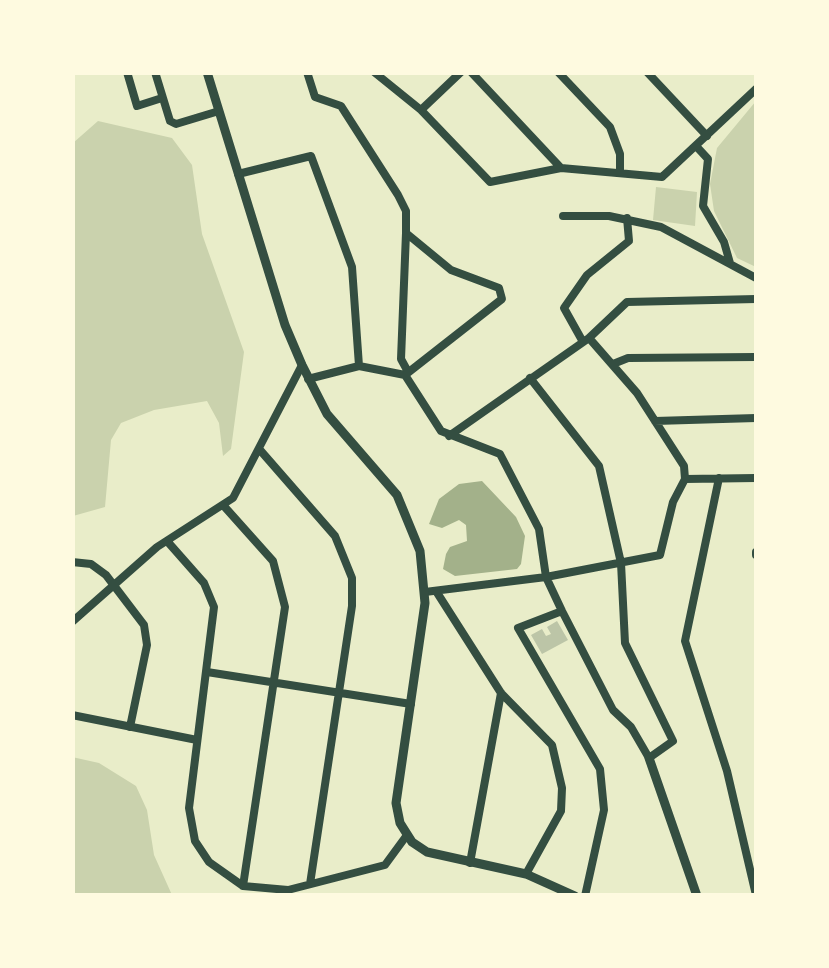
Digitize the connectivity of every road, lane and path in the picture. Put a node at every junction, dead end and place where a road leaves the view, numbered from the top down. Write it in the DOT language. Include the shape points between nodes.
graph roads {
  1 [pos="127,72"];
  2 [pos="155,72"];
  3 [pos="207,72"];
  4 [pos="307,72"];
  5 [pos="374,72"];
  6 [pos="461,72"];
  7 [pos="471,72"];
  8 [pos="558,72"];
  9 [pos="648,72"];
  10 [pos="756,89"];
  11 [pos="162,98"];
  12 [pos="420,110"];
  13 [pos="219,111"];
  14 [pos="707,136"];
  15 [pos="696,146"];
  16 [pos="561,168"];
  17 [pos="620,173"];
  18 [pos="238,174"];
  19 [pos="563,216"];
  20 [pos="627,218"];
  21 [pos="406,234"];
  22 [pos="730,262"];
  23 [pos="756,278"];
  24 [pos="756,299"];
  25 [pos="586,340"];
  26 [pos="756,357"];
  27 [pos="613,364"];
  28 [pos="302,365"];
  29 [pos="359,366"];
  30 [pos="406,372"];
  31 [pos="308,378"];
  32 [pos="530,378"];
  33 [pos="756,418"];
  34 [pos="655,421"];
  35 [pos="448,436"];
  36 [pos="260,450"];
  37 [pos="719,478"];
  38 [pos="756,478"];
  39 [pos="685,479"];
  40 [pos="223,505"];
  41 [pos="167,541"];
  42 [pos="72,562"];
  43 [pos="621,563"];
  44 [pos="546,577"];
  45 [pos="114,584"];
  46 [pos="430,591"];
  47 [pos="562,611"];
  48 [pos="72,622"];
  49 [pos="208,672"];
  50 [pos="274,683"];
  51 [pos="339,693"];
  52 [pos="501,693"];
  53 [pos="411,704"];
  54 [pos="72,715"];
  55 [pos="130,727"];
  56 [pos="197,740"];
  57 [pos="650,758"];
  58 [pos="407,835"];
  59 [pos="470,863"];
  60 [pos="526,874"];
  61 [pos="310,884"];
  62 [pos="243,886"];
  63 [pos="756,895"];
  64 [pos="575,896"];
  65 [pos="584,896"];
  66 [pos="697,896"];
  1 -- 11 [label="street" via="137,106"];
  2 -- 11 [label="street"];
  3 -- 13 [label="street"];
  4 -- 21 [label="street" via="314,97 341,106 398,195"];
  5 -- 12 [label="street"];
  6 -- 12 [label="street"];
  7 -- 16 [label="street"];
  8 -- 17 [label="street" via="610,128"];
  9 -- 14 [label="street"];
  10 -- 14 [label="street"];
  11 -- 13 [label="street" via="176,124"];
  12 -- 16 [label="street" via="490,182"];
  13 -- 18 [label="street"];
  14 -- 15 [label="street"];
  15 -- 17 [label="street" via="662,177"];
  15 -- 22 [label="street" via="708,159 703,206"];
  16 -- 17 [label="street"];
  18 -- 28 [label="street"];
  18 -- 29 [label="street" via="311,156 352,268"];
  19 -- 20 [label="street"];
  20 -- 22 [label="street" via="672,231"];
  20 -- 25 [label="street" via="629,241 586,276 564,308"];
  21 -- 30 [label="street"];
  21 -- 30 [label="street" via="452,270 499,288 502,299"];
  22 -- 23 [label="street"];
  24 -- 25 [label="street" via="627,302"];
  25 -- 27 [label="street"];
  25 -- 32 [label="street"];
  26 -- 27 [label="street" via="628,358"];
  27 -- 34 [label="street"];
  28 -- 31 [label="street"];
  28 -- 36 [label="street"];
  29 -- 30 [label="street"];
  29 -- 31 [label="street"];
  30 -- 35 [label="street" via="434,424"];
  31 -- 46 [label="street" via="327,414 408,516"];
  32 -- 35 [label="street"];
  32 -- 43 [label="street" via="599,466"];
  33 -- 34 [label="street"];
  34 -- 39 [label="street" via="684,466"];
  35 -- 44 [label="street" via="492,449 508,462 539,529"];
  36 -- 40 [label="street" via="242,488"];
  36 -- 51 [label="street" via="330,528 348,560 353,596"];
  37 -- 38 [label="street"];
  37 -- 39 [label="street"];
  37 -- 63 [label="street" via="685,641 727,771"];
  39 -- 43 [label="street" via="660,555"];
  40 -- 41 [label="street"];
  40 -- 50 [label="street" via="262,545 280,579 285,607"];
  41 -- 45 [label="street"];
  41 -- 49 [label="street" via="212,598"];
  42 -- 45 [label="street" via="90,564"];
  43 -- 44 [label="street"];
  43 -- 57 [label="street" via="624,643 674,740"];
  44 -- 46 [label="street"];
  44 -- 47 [label="street"];
  45 -- 48 [label="street"];
  45 -- 55 [label="street" via="138,613 146,638"];
  46 -- 52 [label="street"];
  46 -- 53 [label="street"];
  47 -- 57 [label="street" via="613,710"];
  47 -- 65 [label="street" via="518,628 600,769 604,810"];
  49 -- 50 [label="street"];
  49 -- 56 [label="street"];
  50 -- 51 [label="street"];
  50 -- 62 [label="street"];
  51 -- 53 [label="street"];
  51 -- 61 [label="street"];
  52 -- 59 [label="street"];
  52 -- 60 [label="street" via="552,745 562,788 561,811"];
  53 -- 58 [label="street" via="396,803"];
  54 -- 55 [label="street"];
  55 -- 56 [label="street"];
  56 -- 62 [label="street" via="192,833 209,862"];
  57 -- 66 [label="street"];
  58 -- 59 [label="street" via="427,852"];
  58 -- 61 [label="street" via="386,865"];
  59 -- 60 [label="street"];
  60 -- 64 [label="street"];
  61 -- 62 [label="street" via="277,891"];
}
